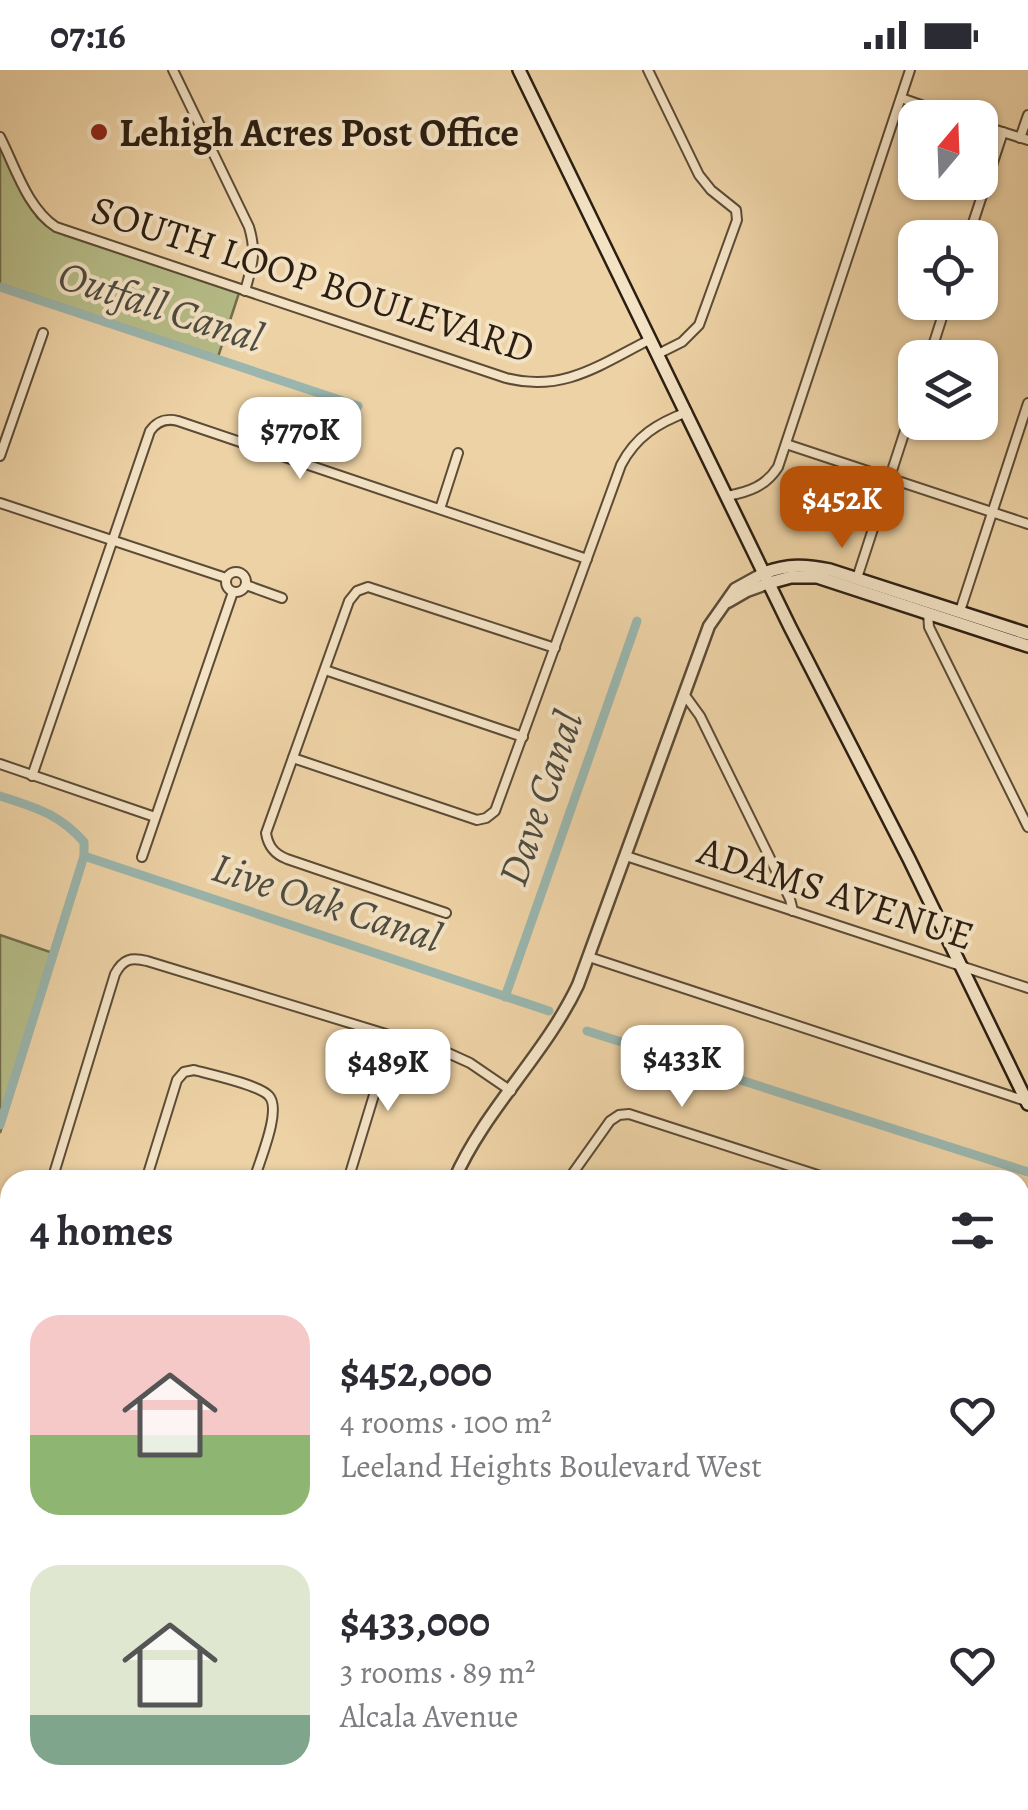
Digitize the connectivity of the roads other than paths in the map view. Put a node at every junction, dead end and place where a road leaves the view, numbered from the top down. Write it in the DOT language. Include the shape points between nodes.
graph roads {
  1 [pos="173,70"];
  2 [pos="519,70"];
  3 [pos="648,70"];
  4 [pos="910,70"];
  5 [pos="900,98"];
  6 [pos="906,100"];
  7 [pos="1028,115"];
  8 [pos="998,130"];
  9 [pos="1003,132"];
  10 [pos="0,137"];
  11 [pos="1024,139"];
  12 [pos="974,220"];
  13 [pos="244,291"];
  14 [pos="43,332"];
  15 [pos="651,339"];
  16 [pos="658,354"];
  17 [pos="1028,402"];
  18 [pos="687,412"];
  19 [pos="902,440"];
  20 [pos="786,444"];
  21 [pos="458,453"];
  22 [pos="0,456"];
  23 [pos="889,479"];
  24 [pos="727,496"];
  25 [pos="0,503"];
  26 [pos="440,509"];
  27 [pos="991,512"];
  28 [pos="1028,524"];
  29 [pos="113,541"];
  30 [pos="587,559"];
  31 [pos="226,578"];
  32 [pos="766,578"];
  33 [pos="857,578"];
  34 [pos="246,585"];
  35 [pos="233,592"];
  36 [pos="282,598"];
  37 [pos="960,611"];
  38 [pos="928,613"];
  39 [pos="1028,634"];
  40 [pos="1028,646"];
  41 [pos="555,648"];
  42 [pos="325,670"];
  43 [pos="684,694"];
  44 [pos="522,737"];
  45 [pos="294,758"];
  46 [pos="0,764"];
  47 [pos="32,776"];
  48 [pos="155,817"];
  49 [pos="1028,827"];
  50 [pos="626,856"];
  51 [pos="142,857"];
  52 [pos="793,911"];
  53 [pos="446,912"];
  54 [pos="589,957"];
  55 [pos="960,965"];
  56 [pos="1028,988"];
  57 [pos="392,1036"];
  58 [pos="511,1091"];
  59 [pos="1028,1102"];
  60 [pos="55,1170"];
  61 [pos="149,1170"];
  62 [pos="257,1170"];
  63 [pos="351,1170"];
  64 [pos="460,1170"];
  65 [pos="575,1170"];
  66 [pos="803,1170"];
  1 -- 13 [label="street" via="248,228 254,258"];
  2 -- 15 [label="main road"];
  3 -- 16 [label="street" via="699,174 736,210 737,220 699,325"];
  4 -- 5 [label="street"];
  5 -- 6 [label="street"];
  5 -- 20 [label="street"];
  7 -- 11 [label="street"];
  8 -- 9 [label="street"];
  9 -- 11 [label="street"];
  9 -- 12 [label="street"];
  10 -- 13 [label="street, SOUTH LOOP BOULEVARD" via="33,203 56,226"];
  13 -- 15 [label="street, SOUTH LOOP BOULEVARD" via="522,382 565,380"];
  14 -- 22 [label="street"];
  15 -- 16 [label="main road"];
  16 -- 18 [label="main road"];
  17 -- 27 [label="street"];
  18 -- 24 [label="main road"];
  18 -- 30 [label="street" via="647,432 627,454"];
  19 -- 23 [label="street"];
  20 -- 23 [label="street"];
  20 -- 24 [label="street" via="772,477"];
  21 -- 26 [label="street"];
  23 -- 27 [label="street"];
  23 -- 33 [label="street"];
  24 -- 32 [label="main road"];
  25 -- 29 [label="street"];
  26 -- 29 [label="street" via="172,419 150,430"];
  26 -- 30 [label="street"];
  27 -- 28 [label="street"];
  27 -- 37 [label="street"];
  29 -- 31 [label="street"];
  29 -- 47 [label="street"];
  30 -- 41 [label="street"];
  31 -- 34 [label="street" via="240,573"];
  31 -- 35 [label="street"];
  32 -- 33 [label="main road" via="798,565"];
  32 -- 38 [label="main road" via="817,578"];
  32 -- 43 [label="street" via="722,604"];
  32 -- 55 [label="main road"];
  33 -- 37 [label="main road"];
  34 -- 35 [label="street"];
  34 -- 36 [label="street"];
  35 -- 48 [label="street"];
  37 -- 39 [label="main road"];
  38 -- 40 [label="main road"];
  38 -- 49 [label="street"];
  41 -- 42 [label="street" via="368,587 350,601"];
  41 -- 44 [label="street"];
  42 -- 44 [label="street"];
  42 -- 45 [label="street"];
  43 -- 50 [label="street"];
  43 -- 52 [label="street"];
  44 -- 45 [label="street" via="494,811 480,819"];
  45 -- 53 [label="street" via="266,833 268,845 279,856"];
  46 -- 47 [label="street"];
  47 -- 48 [label="street"];
  48 -- 51 [label="street"];
  50 -- 52 [label="street, ADAMS AVENUE"];
  50 -- 54 [label="street"];
  52 -- 55 [label="street, ADAMS AVENUE"];
  54 -- 58 [label="street" via="564,1014"];
  54 -- 59 [label="street"];
  55 -- 56 [label="street, ADAMS AVENUE"];
  55 -- 59 [label="main road"];
  57 -- 58 [label="street" via="459,1058"];
  57 -- 60 [label="street" via="128,960 115,974"];
  57 -- 63 [label="street"];
  58 -- 64 [label="street"];
  61 -- 62 [label="street" via="176,1080 194,1070 268,1094 274,1117"];
  65 -- 66 [label="street" via="610,1121 629,1114"];
}
